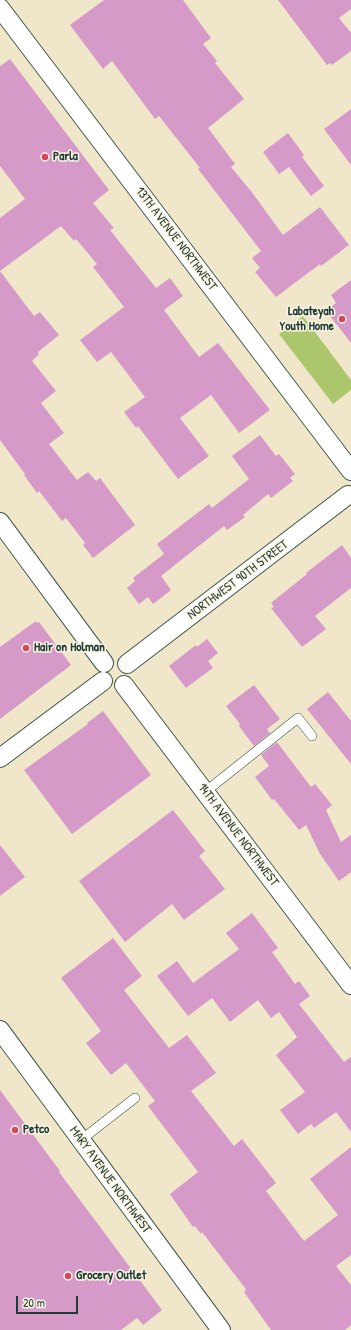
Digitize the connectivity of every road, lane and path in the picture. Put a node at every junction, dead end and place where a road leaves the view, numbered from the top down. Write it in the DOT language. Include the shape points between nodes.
graph roads {
  1 [pos="0,8"];
  2 [pos="351,472"];
  3 [pos="350,497"];
  4 [pos="0,522"];
  5 [pos="104,663"];
  6 [pos="127,664"];
  7 [pos="103,681"];
  8 [pos="124,685"];
  9 [pos="312,736"];
  10 [pos="0,758"];
  11 [pos="205,792"];
  12 [pos="351,986"];
  13 [pos="0,1030"];
  14 [pos="135,1098"];
  15 [pos="81,1140"];
  16 [pos="221,1330"];
  1 -- 2 [label="street, 13TH AVENUE NORTHWEST"];
  2 -- 3 [label="street" via="345,482"];
  3 -- 6 [label="street, NORTHWEST 90TH STREET"];
  4 -- 5 [label="street"];
  5 -- 6 [label="street" via="110,659 121,658"];
  5 -- 7 [label="street" via="100,675"];
  6 -- 8 [label="street" via="130,676"];
  7 -- 8 [label="street" via="112,688"];
  7 -- 10 [label="street"];
  8 -- 11 [label="street, 14TH AVENUE NORTHWEST"];
  9 -- 11 [label="lane" via="298,718"];
  11 -- 12 [label="street, 14TH AVENUE NORTHWEST"];
  13 -- 15 [label="street, MARY AVENUE NORTHWEST"];
  14 -- 15 [label="lane"];
  15 -- 16 [label="street, MARY AVENUE NORTHWEST"];
}
